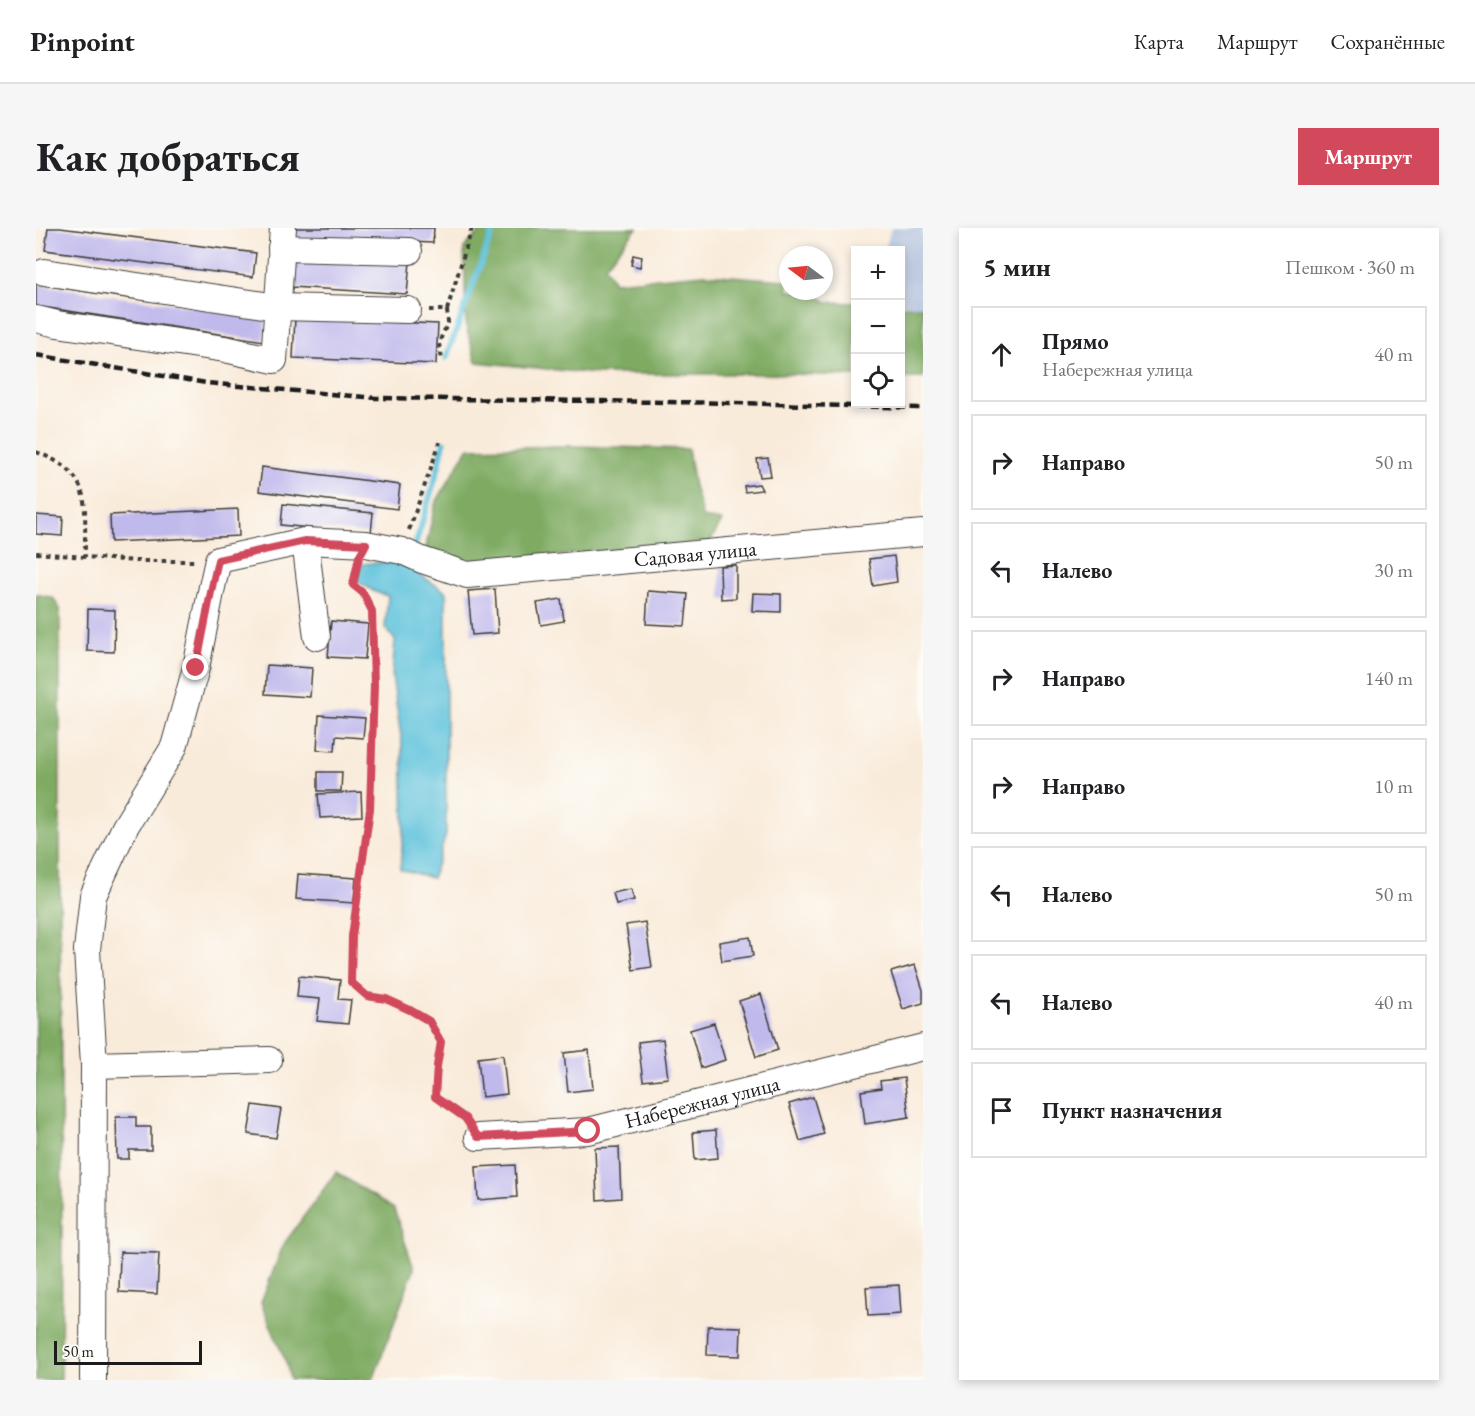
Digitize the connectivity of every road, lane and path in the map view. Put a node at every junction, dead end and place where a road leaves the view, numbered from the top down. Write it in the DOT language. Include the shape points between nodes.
graph roads {
  1 [pos="472,228"];
  2 [pos="282,238"];
  3 [pos="409,251"];
  4 [pos="44,272"];
  5 [pos="277,307"];
  6 [pos="408,310"];
  7 [pos="447,310"];
  8 [pos="36,319"];
  9 [pos="442,358"];
  10 [pos="440,442"];
  11 [pos="36,452"];
  12 [pos="923,533"];
  13 [pos="305,541"];
  14 [pos="366,544"];
  15 [pos="402,551"];
  16 [pos="36,553"];
  17 [pos="85,557"];
  18 [pos="218,560"];
  19 [pos="317,637"];
  20 [pos="923,1047"];
  21 [pos="269,1060"];
  22 [pos="94,1065"];
  23 [pos="478,1137"];
  24 [pos="93,1380"];
  1 -- 7 [label="path"];
  2 -- 3 [label="street"];
  2 -- 5 [label="street"];
  4 -- 5 [label="street"];
  5 -- 6 [label="street"];
  5 -- 8 [label="street" via="274,360"];
  6 -- 7 [label="path"];
  7 -- 9 [label="path" via="448,323 439,344"];
  10 -- 15 [label="path"];
  11 -- 17 [label="path" via="50,457 76,477 84,495"];
  12 -- 15 [label="street, Садовая улица" via="467,575"];
  13 -- 14 [label="street"];
  13 -- 18 [label="street"];
  13 -- 19 [label="street"];
  14 -- 15 [label="street"];
  14 -- 23 [label="path" via="353,585 363,593 372,611 370,809 352,936 351,982 367,996 386,999 429,1021 441,1042 435,1097 465,1118"];
  16 -- 17 [label="path"];
  17 -- 18 [label="path"];
  18 -- 22 [label="street" via="196,668 174,747 124,827 93,896 87,950"];
  20 -- 23 [label="street, Набережная улица" via="588,1131"];
  21 -- 22 [label="street"];
  22 -- 24 [label="street"];
}
